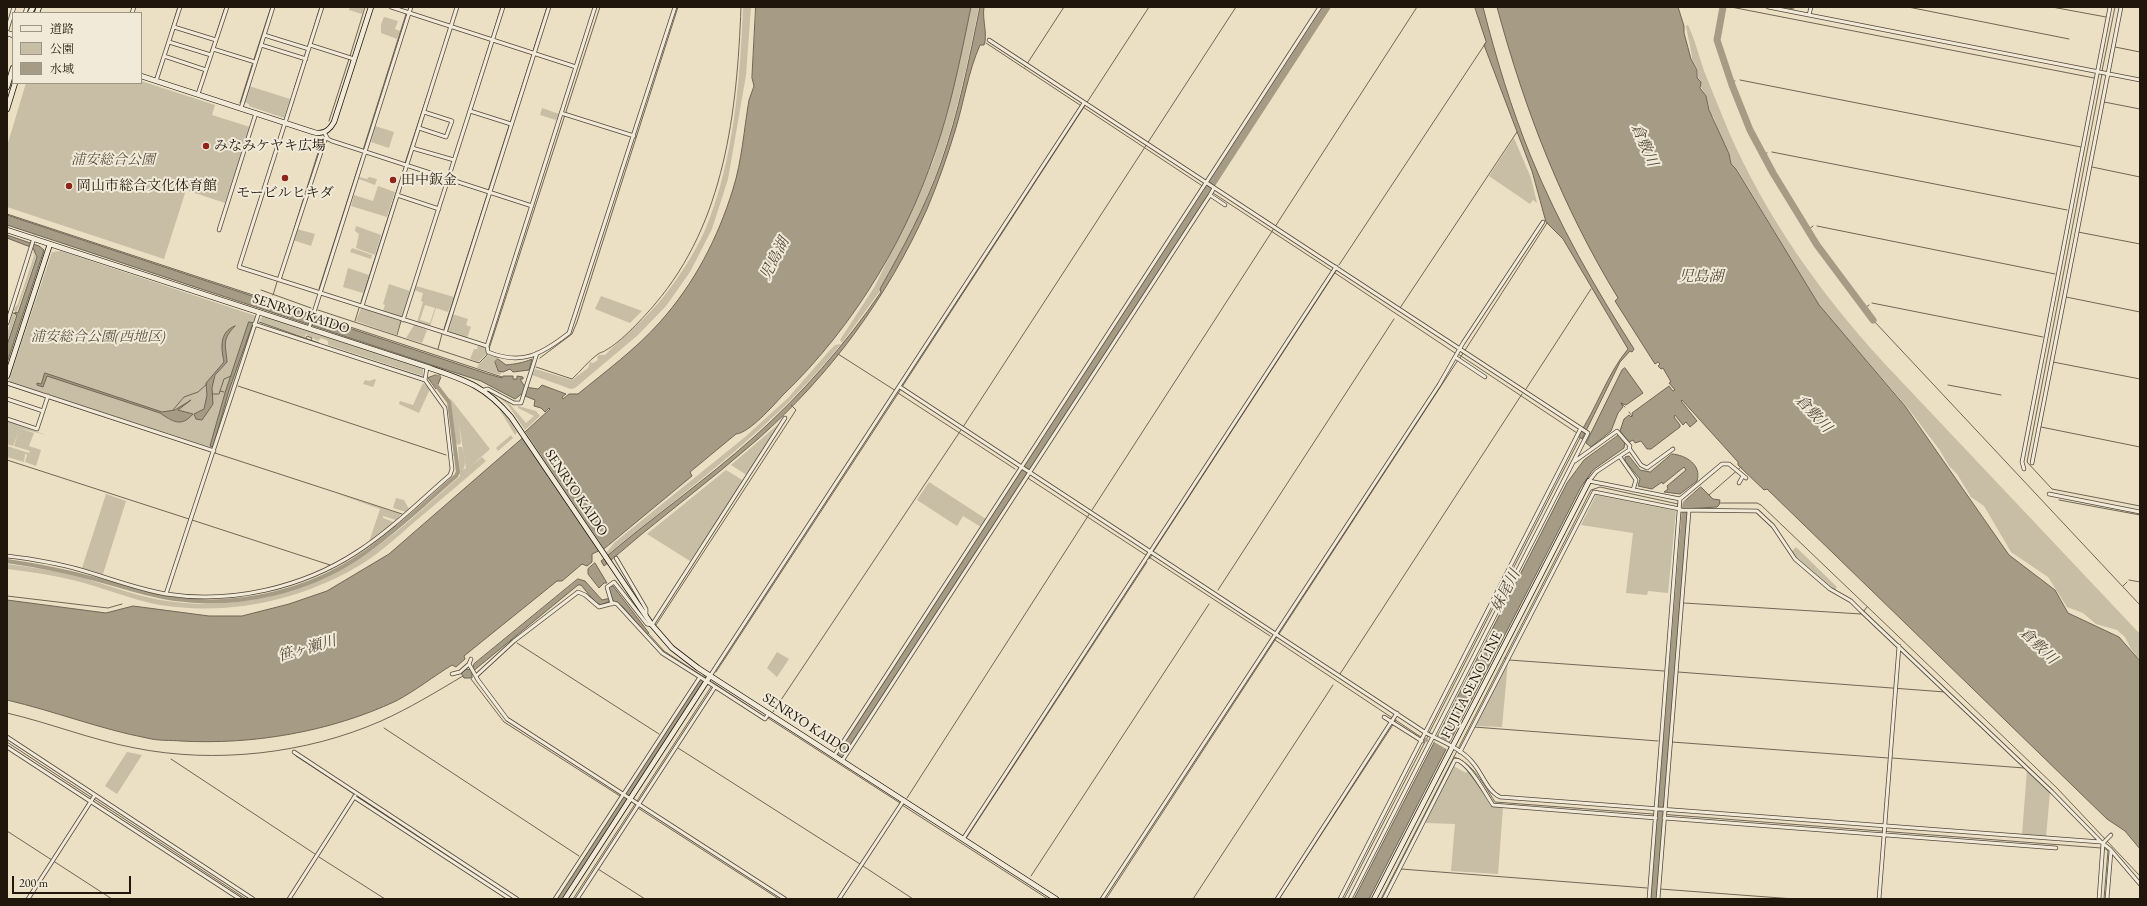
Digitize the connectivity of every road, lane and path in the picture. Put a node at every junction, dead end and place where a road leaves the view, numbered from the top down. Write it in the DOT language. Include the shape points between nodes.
graph roads {
  1 [pos="180,7"];
  2 [pos="227,7"];
  3 [pos="273,7"];
  4 [pos="322,7"];
  5 [pos="371,7"];
  6 [pos="391,7"];
  7 [pos="411,7"];
  8 [pos="457,7"];
  9 [pos="503,7"];
  10 [pos="549,7"];
  11 [pos="595,7"];
  12 [pos="675,7"];
  13 [pos="1320,7"];
  14 [pos="1768,7"];
  15 [pos="1798,7"];
  16 [pos="1811,7"];
  17 [pos="2110,7"];
  18 [pos="2120,7"];
  19 [pos="397,8"];
  20 [pos="410,13"];
  21 [pos="1797,13"];
  22 [pos="12,14"];
  23 [pos="1809,15"];
  24 [pos="174,27"];
  25 [pos="451,27"];
  26 [pos="7,32"];
  27 [pos="264,35"];
  28 [pos="216,40"];
  29 [pos="492,40"];
  30 [pos="989,40"];
  31 [pos="169,42"];
  32 [pos="261,45"];
  33 [pos="310,45"];
  34 [pos="213,49"];
  35 [pos="309,49"];
  36 [pos="534,53"];
  37 [pos="211,55"];
  38 [pos="164,56"];
  39 [pos="351,58"];
  40 [pos="306,59"];
  41 [pos="255,62"];
  42 [pos="576,67"];
  43 [pos="206,70"];
  44 [pos="12,71"];
  45 [pos="2098,72"];
  46 [pos="2106,74"];
  47 [pos="142,76"];
  48 [pos="156,80"];
  49 [pos="2140,80"];
  50 [pos="15,84"];
  51 [pos="7,87"];
  52 [pos="198,94"];
  53 [pos="1084,105"];
  54 [pos="241,108"];
  55 [pos="7,109"];
  56 [pos="470,111"];
  57 [pos="424,112"];
  58 [pos="256,113"];
  59 [pos="564,114"];
  60 [pos="286,123"];
  61 [pos="511,124"];
  62 [pos="418,128"];
  63 [pos="325,135"];
  64 [pos="634,136"];
  65 [pos="412,148"];
  66 [pos="366,153"];
  67 [pos="454,160"];
  68 [pos="406,166"];
  69 [pos="448,179"];
  70 [pos="1205,185"];
  71 [pos="1212,191"];
  72 [pos="489,193"];
  73 [pos="397,196"];
  74 [pos="1224,205"];
  75 [pos="532,206"];
  76 [pos="438,209"];
  77 [pos="1543,222"];
  78 [pos="7,230"];
  79 [pos="219,230"];
  80 [pos="33,241"];
  81 [pos="50,244"];
  82 [pos="1334,270"];
  83 [pos="279,280"];
  84 [pos="320,293"];
  85 [pos="362,306"];
  86 [pos="7,308"];
  87 [pos="11,311"];
  88 [pos="259,312"];
  89 [pos="403,320"];
  90 [pos="7,323"];
  91 [pos="254,324"];
  92 [pos="309,327"];
  93 [pos="444,333"];
  94 [pos="486,346"];
  95 [pos="1461,351"];
  96 [pos="537,353"];
  97 [pos="1457,358"];
  98 [pos="427,367"];
  99 [pos="7,376"];
  100 [pos="1485,377"];
  101 [pos="425,380"];
  102 [pos="7,383"];
  103 [pos="900,388"];
  104 [pos="484,390"];
  105 [pos="47,397"];
  106 [pos="7,399"];
  107 [pos="43,411"];
  108 [pos="785,418"];
  109 [pos="7,419"];
  110 [pos="1581,431"];
  111 [pos="1629,448"];
  112 [pos="1674,449"];
  113 [pos="213,452"];
  114 [pos="1620,457"];
  115 [pos="1575,462"];
  116 [pos="2032,463"];
  117 [pos="1022,468"];
  118 [pos="2024,469"];
  119 [pos="1028,475"];
  120 [pos="1590,481"];
  121 [pos="1739,483"];
  122 [pos="1633,490"];
  123 [pos="2048,494"];
  124 [pos="1680,499"];
  125 [pos="1681,510"];
  126 [pos="1688,511"];
  127 [pos="2140,512"];
  128 [pos="1150,554"];
  129 [pos="7,556"];
  130 [pos="616,558"];
  131 [pos="166,594"];
  132 [pos="611,601"];
  133 [pos="646,616"];
  134 [pos="1521,624"];
  135 [pos="652,625"];
  136 [pos="1277,634"];
  137 [pos="1899,646"];
  138 [pos="471,659"];
  139 [pos="469,664"];
  140 [pos="1669,669"];
  141 [pos="1675,670"];
  142 [pos="452,674"];
  143 [pos="475,674"];
  144 [pos="710,676"];
  145 [pos="703,679"];
  146 [pos="715,687"];
  147 [pos="767,716"];
  148 [pos="1384,717"];
  149 [pos="1394,719"];
  150 [pos="1430,735"];
  151 [pos="7,737"];
  152 [pos="1663,739"];
  153 [pos="1670,740"];
  154 [pos="1422,741"];
  155 [pos="7,747"];
  156 [pos="1455,749"];
  157 [pos="294,752"];
  158 [pos="834,756"];
  159 [pos="842,761"];
  160 [pos="1474,772"];
  161 [pos="355,795"];
  162 [pos="93,798"];
  163 [pos="632,801"];
  164 [pos="902,803"];
  165 [pos="1546,806"];
  166 [pos="1657,810"];
  167 [pos="1664,814"];
  168 [pos="1656,818"];
  169 [pos="1884,831"];
  170 [pos="2110,836"];
  171 [pos="963,839"];
  172 [pos="2103,844"];
  173 [pos="2056,848"];
  174 [pos="2110,849"];
  175 [pos="451,858"];
  176 [pos="2140,884"];
  177 [pos="1656,886"];
  178 [pos="28,899"];
  179 [pos="240,899"];
  180 [pos="253,899"];
  181 [pos="288,899"];
  182 [pos="510,899"];
  183 [pos="517,899"];
  184 [pos="555,899"];
  185 [pos="565,899"];
  186 [pos="577,899"];
  187 [pos="785,899"];
  188 [pos="839,899"];
  189 [pos="1056,899"];
  190 [pos="1102,899"];
  191 [pos="1277,899"];
  192 [pos="1340,899"];
  193 [pos="1350,899"];
  194 [pos="1374,899"];
  195 [pos="1384,899"];
  196 [pos="1649,899"];
  197 [pos="1658,899"];
  198 [pos="1878,899"];
  199 [pos="2099,899"];
  200 [pos="2106,899"];
  1 -- 24 [label="street"];
  2 -- 28 [label="street"];
  3 -- 27 [label="street"];
  4 -- 33 [label="street"];
  5 -- 39 [label="street"];
  6 -- 19 [label="street"];
  7 -- 20 [label="street"];
  8 -- 25 [label="street"];
  9 -- 29 [label="street"];
  10 -- 36 [label="street"];
  11 -- 42 [label="street"];
  12 -- 64 [label="street"];
  13 -- 70 [label="street"];
  14 -- 21 [label="street"];
  15 -- 21 [label="street"];
  16 -- 23 [label="street"];
  17 -- 45 [label="street"];
  18 -- 46 [label="street"];
  19 -- 20 [label="street"];
  20 -- 25 [label="street"];
  20 -- 66 [label="street"];
  21 -- 23 [label="street"];
  22 -- 26 [label="street"];
  23 -- 45 [label="street"];
  24 -- 28 [label="street"];
  24 -- 31 [label="street"];
  25 -- 29 [label="street"];
  25 -- 57 [label="street"];
  27 -- 32 [label="street"];
  27 -- 35 [label="street"];
  28 -- 34 [label="street"];
  29 -- 36 [label="street"];
  29 -- 56 [label="street"];
  30 -- 53 [label="street"];
  31 -- 37 [label="street"];
  31 -- 38 [label="street"];
  32 -- 40 [label="street"];
  32 -- 41 [label="street"];
  33 -- 35 [label="street"];
  33 -- 39 [label="street"];
  34 -- 37 [label="street"];
  34 -- 41 [label="street"];
  35 -- 40 [label="street"];
  36 -- 42 [label="street"];
  36 -- 61 [label="street"];
  37 -- 43 [label="street"];
  38 -- 43 [label="street"];
  38 -- 48 [label="street"];
  39 -- 63 [label="street" via="334,122"];
  40 -- 60 [label="street"];
  41 -- 54 [label="street"];
  42 -- 59 [label="street"];
  43 -- 52 [label="street"];
  44 -- 51 [label="street"];
  45 -- 46 [label="street"];
  45 -- 118 [label="street" via="2022,462"];
  46 -- 49 [label="street"];
  46 -- 116 [label="street"];
  47 -- 48 [label="street"];
  48 -- 52 [label="street"];
  50 -- 55 [label="street"];
  52 -- 54 [label="street"];
  53 -- 70 [label="street" via="1147,144"];
  53 -- 103 [label="street"];
  54 -- 58 [label="street"];
  56 -- 61 [label="street"];
  56 -- 67 [label="street"];
  57 -- 62 [label="street"];
  57 -- 62 [label="street" via="452,121 446,138"];
  58 -- 60 [label="street"];
  58 -- 79 [label="street"];
  59 -- 64 [label="street"];
  59 -- 75 [label="street"];
  60 -- 63 [label="street"];
  60 -- 83 [label="street" via="239,268"];
  61 -- 72 [label="street"];
  62 -- 65 [label="street"];
  63 -- 66 [label="street" via="329,141"];
  63 -- 83 [label="street"];
  64 -- 96 [label="street" via="569,333 544,352"];
  65 -- 67 [label="street"];
  65 -- 68 [label="street"];
  66 -- 68 [label="street"];
  66 -- 84 [label="street"];
  67 -- 69 [label="street"];
  68 -- 69 [label="street"];
  68 -- 73 [label="street"];
  69 -- 72 [label="street"];
  69 -- 76 [label="street"];
  70 -- 71 [label="street"];
  70 -- 117 [label="street"];
  71 -- 74 [label="street"];
  71 -- 82 [label="street" via="1274,227"];
  71 -- 119 [label="street"];
  72 -- 75 [label="street"];
  72 -- 93 [label="street"];
  73 -- 76 [label="street"];
  73 -- 85 [label="street"];
  75 -- 94 [label="street" via="511,278"];
  76 -- 89 [label="street"];
  77 -- 95 [label="street"];
  78 -- 80 [label="street, SENRYO KAIDO"];
  80 -- 81 [label="street, SENRYO KAIDO"];
  80 -- 87 [label="street"];
  81 -- 88 [label="street, SENRYO KAIDO"];
  81 -- 99 [label="street"];
  82 -- 95 [label="street" via="1399,309"];
  82 -- 128 [label="street"];
  83 -- 84 [label="street"];
  84 -- 85 [label="street"];
  84 -- 92 [label="street"];
  85 -- 89 [label="street"];
  86 -- 87 [label="street"];
  87 -- 90 [label="street"];
  88 -- 91 [label="street"];
  88 -- 92 [label="street, SENRYO KAIDO"];
  89 -- 93 [label="street"];
  91 -- 101 [label="street"];
  91 -- 113 [label="street"];
  92 -- 98 [label="street, SENRYO KAIDO"];
  93 -- 94 [label="street"];
  94 -- 96 [label="street" via="489,353 516,359"];
  95 -- 97 [label="street"];
  95 -- 110 [label="street"];
  96 -- 104 [label="street" via="519,404 488,389"];
  97 -- 100 [label="street"];
  97 -- 136 [label="street"];
  98 -- 101 [label="street"];
  98 -- 104 [label="street, SENRYO KAIDO" via="463,379"];
  101 -- 131 [label="street" via="445,408 452,472 379,536 335,565 272,589 237,596"];
  102 -- 105 [label="street"];
  103 -- 117 [label="street"];
  103 -- 144 [label="street"];
  104 -- 133 [label="street, SENRYO KAIDO" via="500,404 521,432"];
  105 -- 107 [label="street"];
  105 -- 113 [label="street"];
  106 -- 107 [label="street"];
  107 -- 109 [label="street" via="37,429"];
  108 -- 135 [label="street"];
  110 -- 115 [label="street" via="1587,436"];
  110 -- 150 [label="street"];
  111 -- 112 [label="street" via="1641,466 1646,468"];
  111 -- 114 [label="street"];
  111 -- 115 [label="street" via="1626,440 1617,431"];
  113 -- 131 [label="street"];
  114 -- 120 [label="street" via="1596,472"];
  114 -- 122 [label="street" via="1636,480"];
  115 -- 150 [label="street"];
  117 -- 119 [label="street"];
  117 -- 158 [label="street"];
  119 -- 128 [label="street"];
  119 -- 159 [label="street"];
  120 -- 122 [label="street"];
  120 -- 134 [label="street, FUJITA SENO LINE"];
  121 -- 124 [label="street" via="1743,476 1726,463 1719,465"];
  122 -- 124 [label="street"];
  123 -- 127 [label="street"];
  124 -- 125 [label="street"];
  125 -- 126 [label="street"];
  125 -- 134 [label="street" via="1595,491"];
  125 -- 140 [label="street"];
  126 -- 137 [label="street" via="1757,511 1773,526 1789,551 1804,566 1830,589 1851,601"];
  126 -- 153 [label="street"];
  128 -- 136 [label="street"];
  128 -- 171 [label="street"];
  129 -- 131 [label="street" via="79,569"];
  130 -- 133 [label="street" via="646,609"];
  132 -- 135 [label="street" via="608,585 614,582 646,624"];
  132 -- 143 [label="street" via="600,607 582,593 575,593"];
  132 -- 145 [label="street" via="621,608 662,653"];
  133 -- 135 [label="street, SENRYO KAIDO"];
  134 -- 156 [label="street, FUJITA SENO LINE"];
  134 -- 156 [label="street" via="1508,659 1473,727"];
  135 -- 144 [label="street, SENRYO KAIDO" via="679,654"];
  136 -- 149 [label="street"];
  136 -- 190 [label="street"];
  137 -- 169 [label="street"];
  137 -- 172 [label="street"];
  138 -- 139 [label="street"];
  139 -- 142 [label="street" via="460,672"];
  139 -- 143 [label="street"];
  140 -- 141 [label="street"];
  140 -- 152 [label="street"];
  143 -- 163 [label="street" via="507,719"];
  144 -- 145 [label="street"];
  144 -- 147 [label="street, SENRYO KAIDO"];
  145 -- 146 [label="street"];
  145 -- 163 [label="street"];
  145 -- 163 [label="street"];
  146 -- 147 [label="street"];
  146 -- 163 [label="street"];
  147 -- 158 [label="street, SENRYO KAIDO"];
  148 -- 149 [label="street"];
  149 -- 150 [label="street"];
  149 -- 154 [label="street"];
  149 -- 191 [label="street"];
  150 -- 154 [label="street"];
  150 -- 156 [label="street"];
  150 -- 193 [label="street"];
  151 -- 162 [label="street"];
  152 -- 153 [label="street"];
  152 -- 166 [label="street"];
  153 -- 167 [label="street"];
  154 -- 192 [label="street"];
  155 -- 162 [label="street"];
  156 -- 160 [label="street" via="1471,760"];
  156 -- 194 [label="street, FUJITA SENO LINE"];
  157 -- 161 [label="street"];
  158 -- 159 [label="street, SENRYO KAIDO"];
  159 -- 164 [label="street, SENRYO KAIDO"];
  160 -- 165 [label="street" via="1500,797"];
  160 -- 165 [label="street" via="1493,805"];
  160 -- 195 [label="street" via="1464,763 1454,760"];
  161 -- 175 [label="street"];
  161 -- 181 [label="street"];
  162 -- 178 [label="street"];
  162 -- 179 [label="street"];
  162 -- 180 [label="street"];
  163 -- 184 [label="street"];
  163 -- 185 [label="street"];
  163 -- 186 [label="street" via="597,868"];
  163 -- 187 [label="street"];
  164 -- 171 [label="street, SENRYO KAIDO"];
  164 -- 188 [label="street"];
  165 -- 166 [label="street"];
  165 -- 168 [label="street"];
  166 -- 167 [label="street"];
  166 -- 168 [label="street"];
  167 -- 169 [label="street"];
  167 -- 169 [label="street"];
  167 -- 177 [label="street"];
  168 -- 177 [label="street"];
  169 -- 172 [label="street"];
  169 -- 173 [label="street"];
  169 -- 198 [label="street"];
  170 -- 172 [label="street"];
  171 -- 189 [label="street, SENRYO KAIDO"];
  172 -- 174 [label="street"];
  172 -- 199 [label="street"];
  174 -- 176 [label="street"];
  174 -- 200 [label="street"];
  175 -- 182 [label="street"];
  175 -- 183 [label="street"];
  177 -- 196 [label="street"];
  177 -- 197 [label="street"];
}
